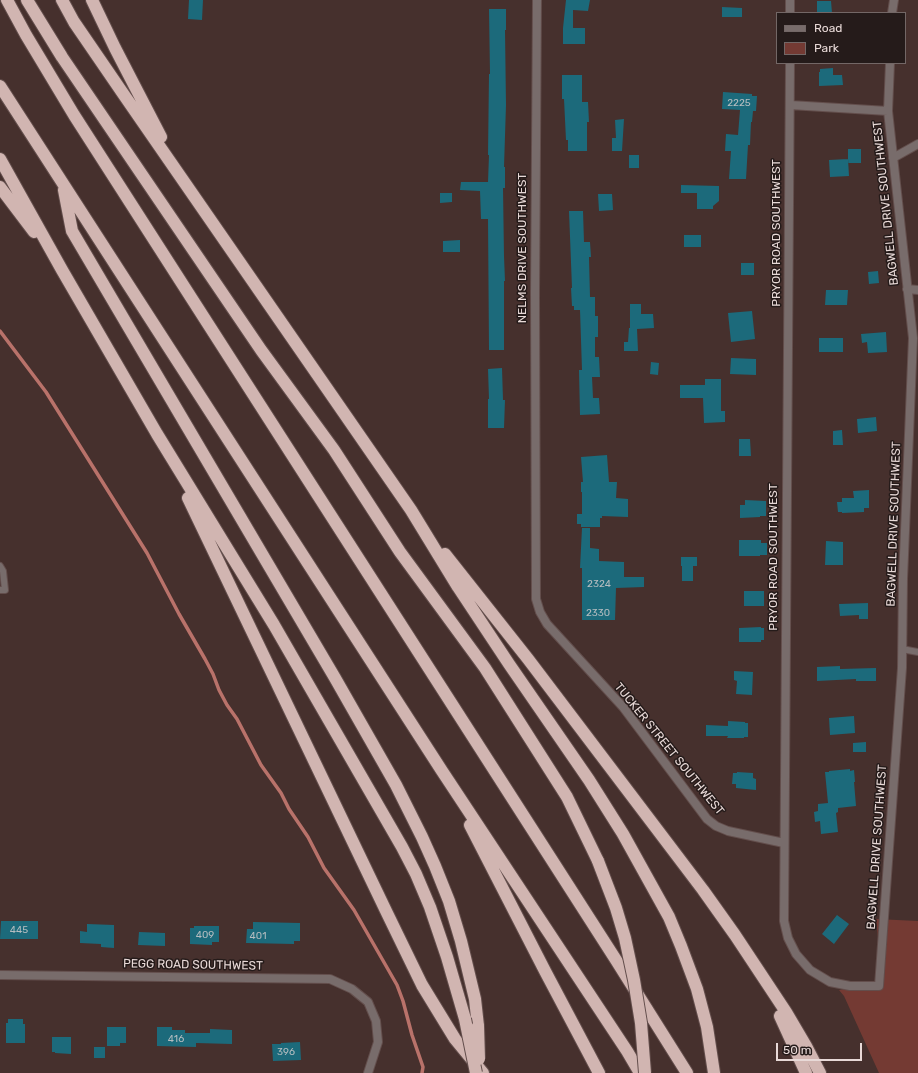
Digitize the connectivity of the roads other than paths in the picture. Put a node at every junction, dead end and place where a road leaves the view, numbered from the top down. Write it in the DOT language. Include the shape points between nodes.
graph roads {
  1 [pos="7,0"];
  2 [pos="27,0"];
  3 [pos="62,0"];
  4 [pos="92,0"];
  5 [pos="537,0"];
  6 [pos="790,0"];
  7 [pos="894,0"];
  8 [pos="790,12"];
  9 [pos="892,12"];
  10 [pos="790,64"];
  11 [pos="890,64"];
  12 [pos="0,86"];
  13 [pos="790,105"];
  14 [pos="888,110"];
  15 [pos="918,144"];
  16 [pos="893,158"];
  17 [pos="0,159"];
  18 [pos="62,183"];
  19 [pos="0,187"];
  20 [pos="198,201"];
  21 [pos="62,270"];
  22 [pos="907,289"];
  23 [pos="918,290"];
  24 [pos="157,434"];
  25 [pos="536,496"];
  26 [pos="411,510"];
  27 [pos="0,566"];
  28 [pos="0,590"];
  29 [pos="902,649"];
  30 [pos="918,652"];
  31 [pos="442,771"];
  32 [pos="784,843"];
  33 [pos="735,935"];
  34 [pos="0,975"];
  35 [pos="879,986"];
  36 [pos="368,1073"];
  37 [pos="476,1073"];
  38 [pos="479,1073"];
  39 [pos="483,1073"];
  40 [pos="599,1073"];
  41 [pos="640,1073"];
  42 [pos="645,1073"];
  43 [pos="687,1073"];
  44 [pos="714,1073"];
  45 [pos="806,1073"];
  46 [pos="820,1073"];
  1 -- 43 [label="highway" via="74,115"];
  2 -- 42 [label="highway, bridge" via="62,57 261,350 334,450 400,552 485,668 567,797 598,861 625,938 641,1023"];
  3 -- 20 [label="highway" via="82,34"];
  4 -- 20 [label="highway" via="141,100"];
  5 -- 25 [label="street, NELMS DRIVE SOUTHWEST" via="534,295"];
  6 -- 8 [label="street"];
  7 -- 9 [label="street"];
  10 -- 13 [label="street, PRYOR ROAD SOUTHWEST"];
  11 -- 14 [label="street, BAGWELL DRIVE SOUTHWEST"];
  12 -- 18 [label="highway"];
  13 -- 14 [label="street"];
  13 -- 32 [label="street, PRYOR ROAD SOUTHWEST"];
  14 -- 16 [label="street, BAGWELL DRIVE SOUTHWEST"];
  15 -- 16 [label="street"];
  16 -- 22 [label="street, BAGWELL DRIVE SOUTHWEST"];
  17 -- 21 [label="highway"];
  18 -- 31 [label="highway"];
  18 -- 38 [label="highway, bridge" via="72,231 338,684 396,785 422,837 449,901 461,941 475,999"];
  19 -- 21 [label="highway"];
  20 -- 26 [label="highway"];
  21 -- 24 [label="highway"];
  22 -- 23 [label="street"];
  22 -- 29 [label="street, BAGWELL DRIVE SOUTHWEST" via="913,338"];
  24 -- 37 [label="highway, bridge" via="274,625 416,874 447,957 465,1019"];
  24 -- 39 [label="highway" via="422,985 455,1039"];
  25 -- 32 [label="street, TUCKER STREET SOUTHWEST" via="536,599 547,624 623,707 707,818 716,826 728,831"];
  26 -- 33 [label="highway" via="528,659"];
  26 -- 44 [label="highway" via="509,664 590,780 669,917 697,989 707,1027"];
  27 -- 28 [label="lane" via="3,571 4,590"];
  29 -- 30 [label="lane"];
  29 -- 35 [label="street, BAGWELL DRIVE SOUTHWEST"];
  31 -- 40 [label="highway"];
  31 -- 41 [label="highway"];
  32 -- 35 [label="street, PRYOR ROAD SOUTHWEST" via="784,921 788,938 796,954 810,970 830,982 850,986"];
  33 -- 45 [label="highway" via="757,971"];
  33 -- 46 [label="highway" via="786,1012"];
  34 -- 36 [label="street, PEGG ROAD SOUTHWEST" via="330,979 352,989 368,1002 376,1021 378,1042"];
}
